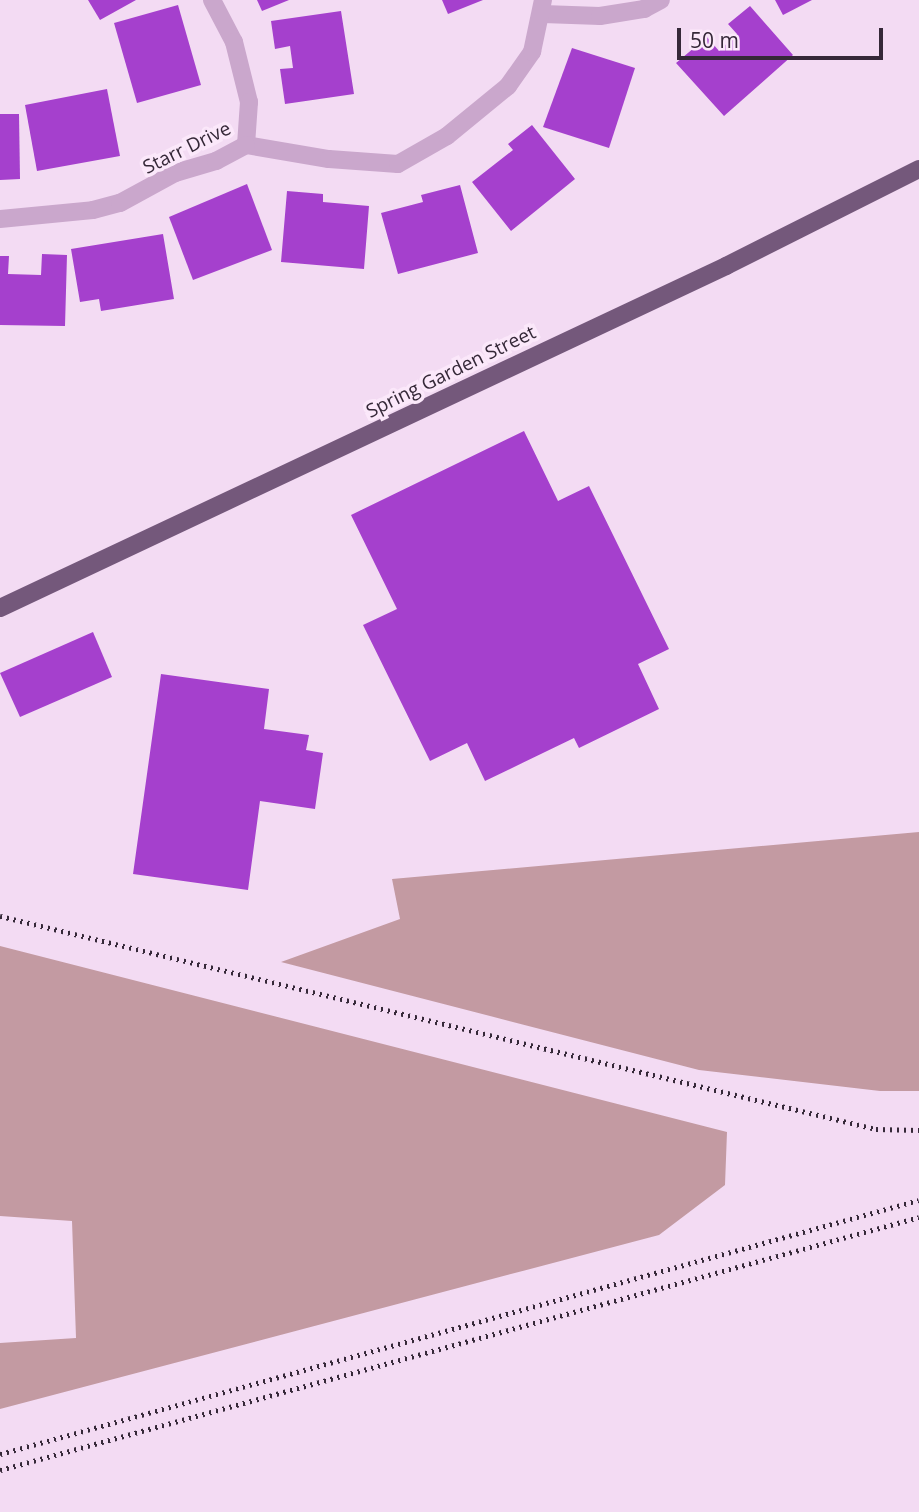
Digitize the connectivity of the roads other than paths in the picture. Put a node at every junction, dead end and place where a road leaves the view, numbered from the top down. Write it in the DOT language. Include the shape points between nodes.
graph roads {
  1 [pos="212,0"];
  2 [pos="661,0"];
  3 [pos="543,7"];
  4 [pos="246,145"];
  5 [pos="919,169"];
  6 [pos="0,219"];
  7 [pos="0,608"];
  1 -- 4 [label="street, Starr Drive" via="234,42 249,102"];
  2 -- 3 [label="street" via="644,9 600,16"];
  3 -- 4 [label="street" via="532,52 508,86 447,136 398,164 329,159"];
  4 -- 6 [label="street, Starr Drive" via="216,161 175,173 120,203"];
  5 -- 7 [label="main road, Spring Garden Street"];
}
